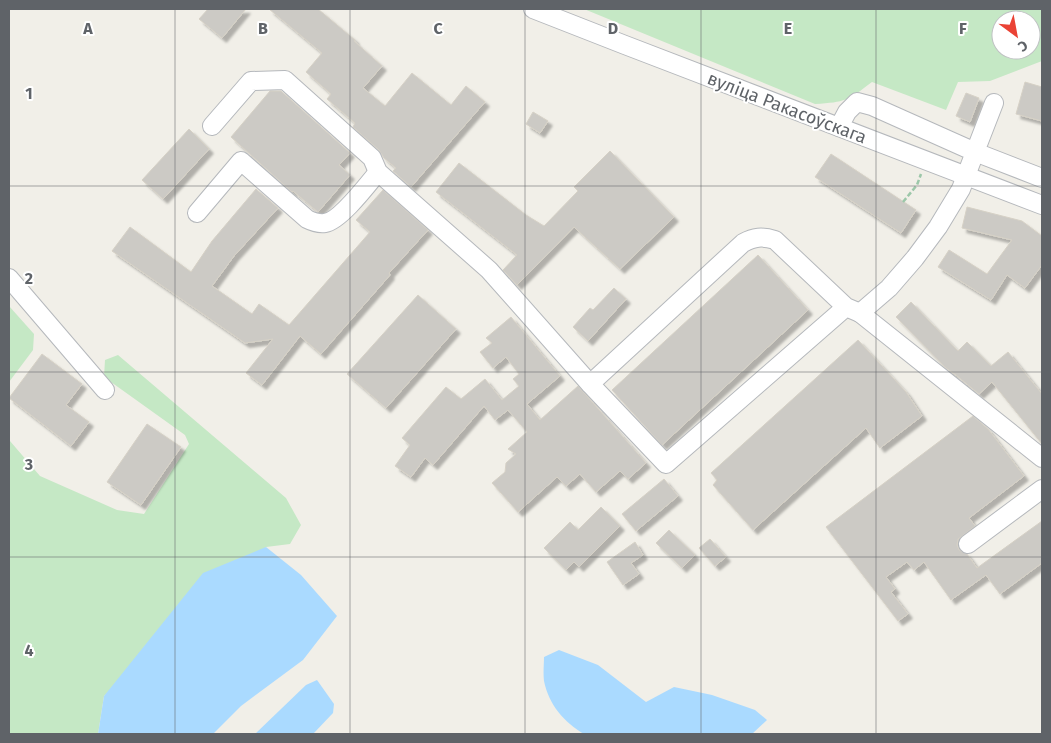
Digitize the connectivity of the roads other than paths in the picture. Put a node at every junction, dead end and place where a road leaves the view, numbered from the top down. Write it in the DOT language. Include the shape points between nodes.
graph roads {
  1 [pos="533,9"];
  2 [pos="994,103"];
  3 [pos="212,126"];
  4 [pos="839,128"];
  5 [pos="975,152"];
  6 [pos="378,172"];
  7 [pos="966,176"];
  8 [pos="1042,178"];
  9 [pos="1042,205"];
  10 [pos="197,213"];
  11 [pos="9,278"];
  12 [pos="853,310"];
  13 [pos="590,384"];
  14 [pos="106,390"];
  15 [pos="1042,458"];
  16 [pos="1042,489"];
  17 [pos="968,544"];
  1 -- 4 [label="street, вуліца Ракасоўскага"];
  2 -- 5 [label="street"];
  3 -- 6 [label="street" via="251,81 285,80 372,158"];
  4 -- 5 [label="street" via="847,112 857,102"];
  4 -- 7 [label="street, вуліца Ракасоўскага"];
  5 -- 7 [label="street"];
  5 -- 8 [label="street"];
  6 -- 10 [label="street" via="338,217 326,223 315,223 240,161"];
  6 -- 13 [label="street" via="489,270"];
  7 -- 9 [label="street, вуліца Ракасоўскага"];
  7 -- 12 [label="street" via="942,220 915,258 889,288"];
  11 -- 14 [label="street"];
  12 -- 13 [label="street" via="775,240 753,238 743,243"];
  12 -- 13 [label="street" via="666,464"];
  12 -- 15 [label="street"];
  16 -- 17 [label="street"];
}
